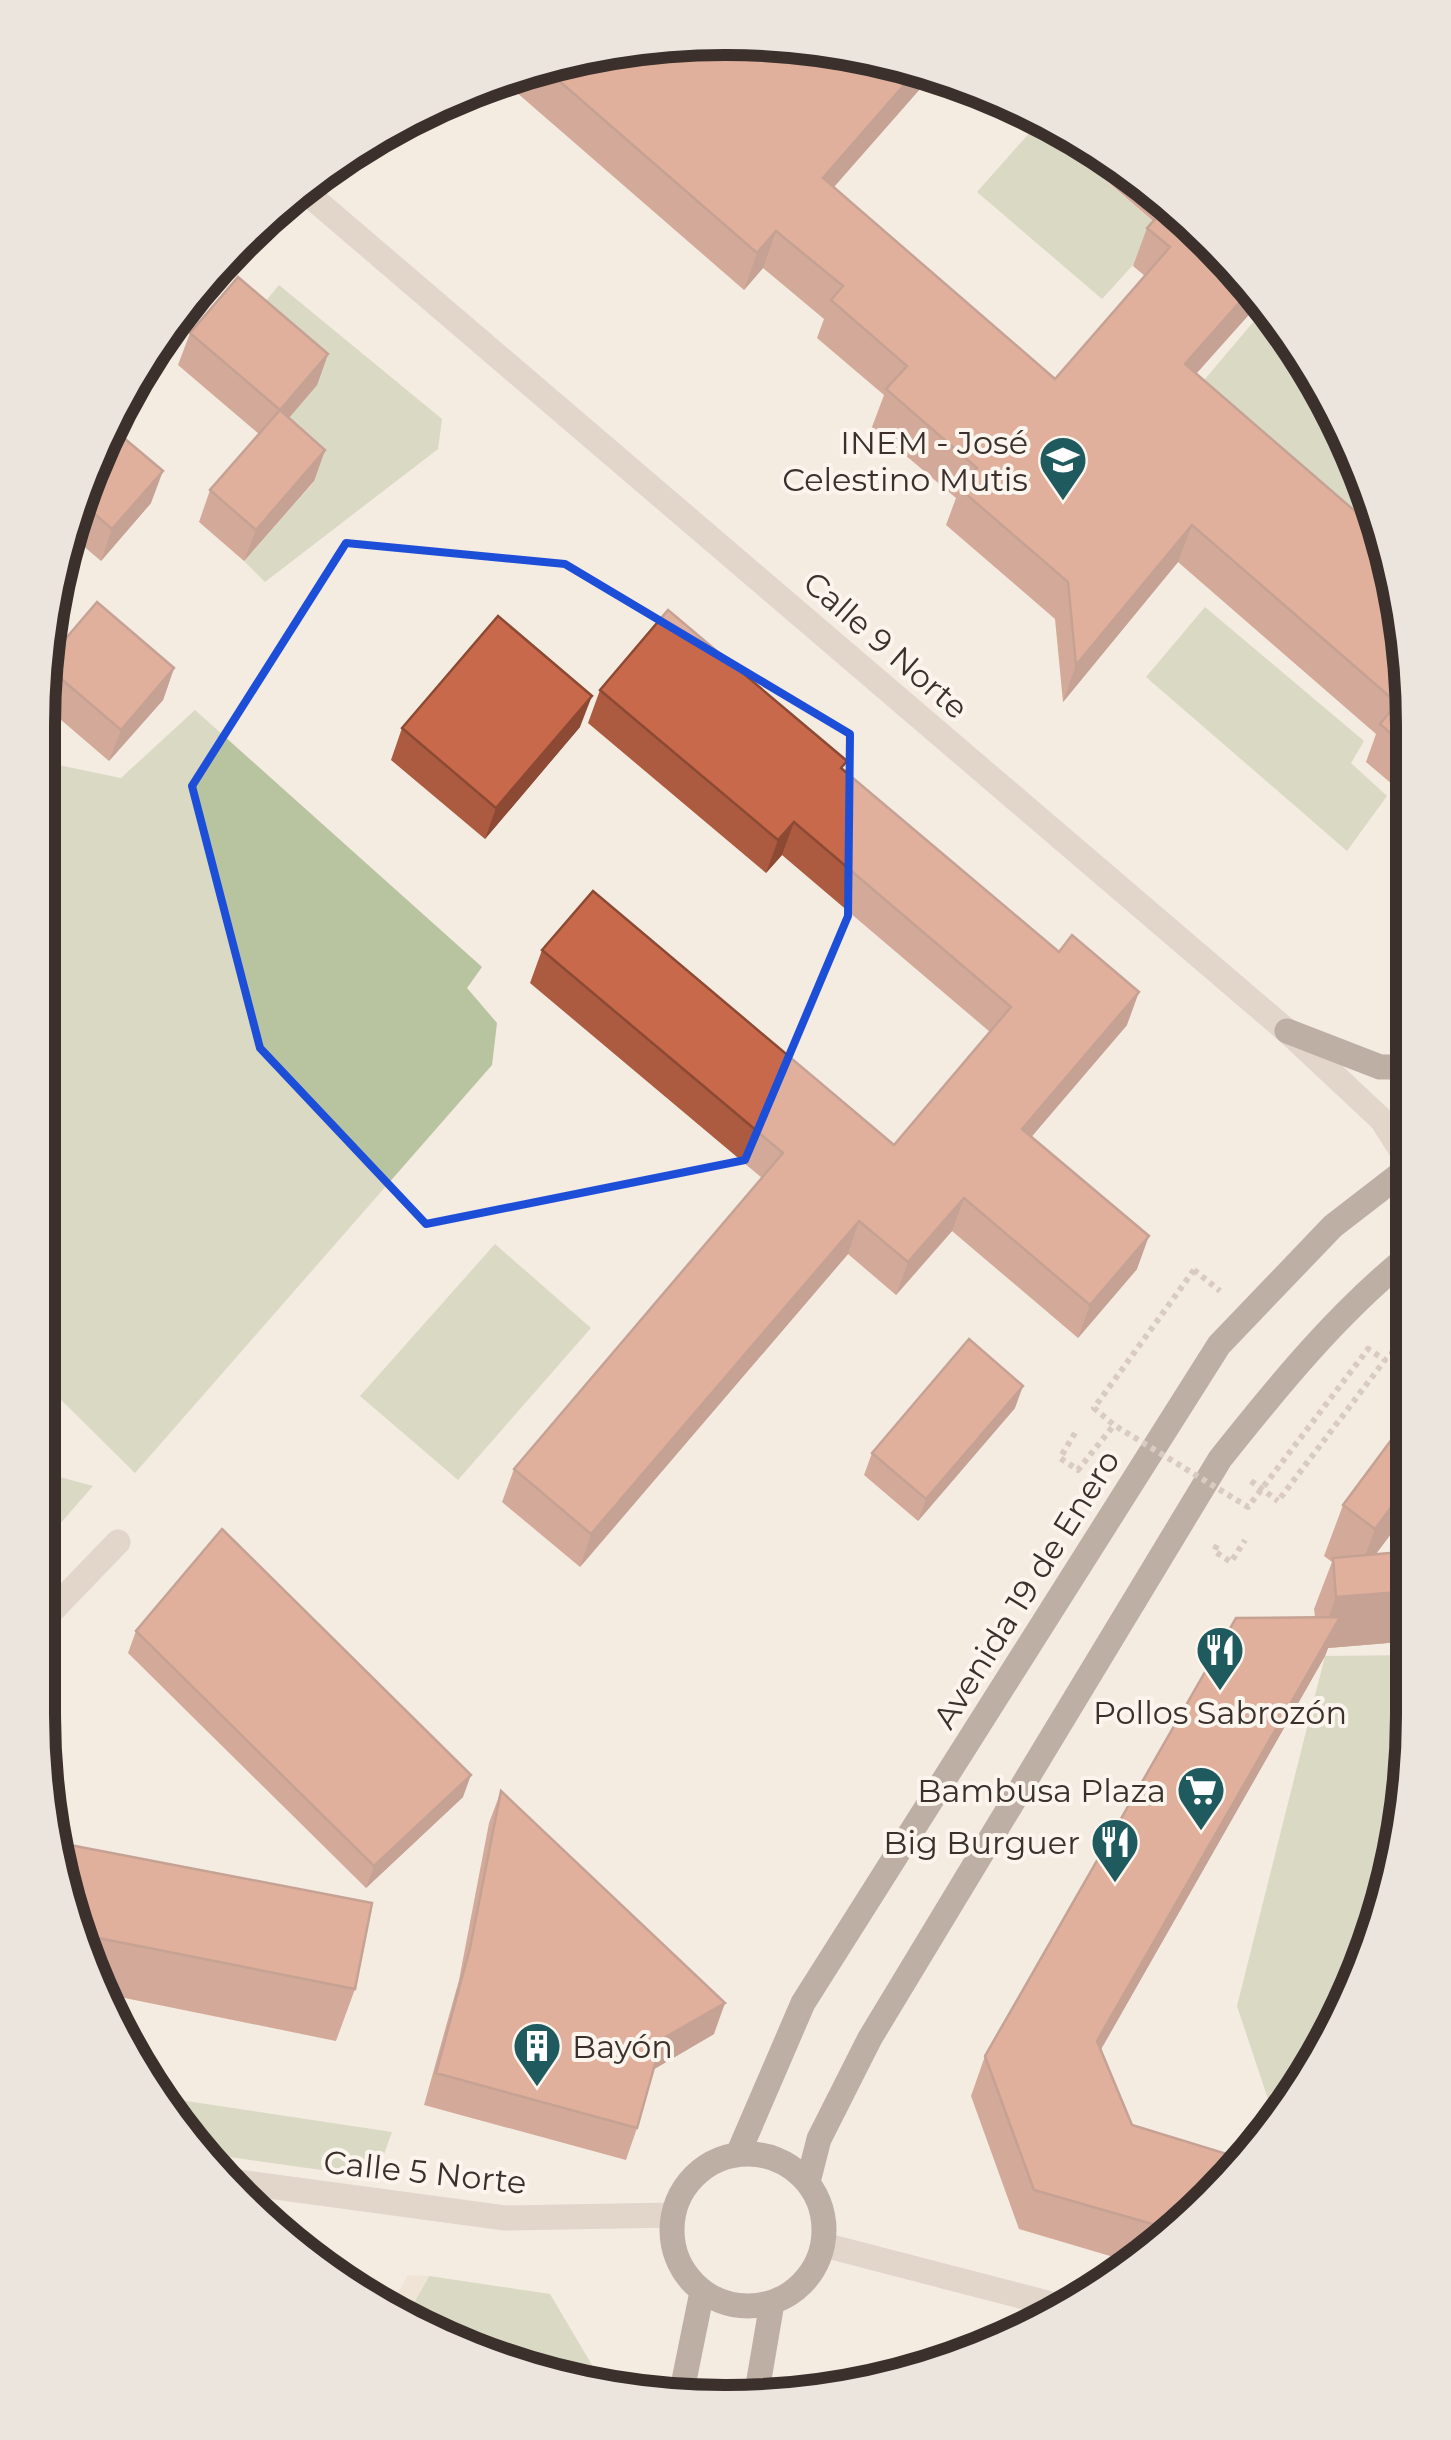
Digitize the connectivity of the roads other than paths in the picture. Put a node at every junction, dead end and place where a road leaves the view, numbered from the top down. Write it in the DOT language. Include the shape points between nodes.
graph roads {
  1 [pos="312,198"];
  2 [pos="1287,1031"];
  3 [pos="1396,1068"];
  4 [pos="1396,1141"];
  5 [pos="1396,1178"];
  6 [pos="1396,1267"];
  7 [pos="118,1542"];
  8 [pos="55,1607"];
  9 [pos="738,2154"];
  10 [pos="808,2182"];
  11 [pos="245,2183"];
  12 [pos="673,2215"];
  13 [pos="824,2244"];
  14 [pos="702,2292"];
  15 [pos="772,2303"];
  16 [pos="1047,2303"];
  17 [pos="683,2384"];
  18 [pos="758,2384"];
  1 -- 2 [label="street, Calle 9 Norte"];
  2 -- 3 [label="main road" via="1380,1068"];
  2 -- 4 [label="street, Calle 9 Norte" via="1382,1120"];
  5 -- 9 [label="main road, Avenida 19 de Enero" via="1333,1226 1219,1344 803,2003"];
  6 -- 10 [label="main road" via="1280,1384 1220,1459 870,2038 819,2139"];
  7 -- 8 [label="street"];
  9 -- 10 [label="main road" via="779,2160"];
  9 -- 12 [label="main road" via="696,2174"];
  10 -- 13 [label="main road" via="825,2220"];
  11 -- 12 [label="street, Calle 5 Norte" via="505,2218"];
  12 -- 14 [label="main road" via="677,2258"];
  13 -- 15 [label="main road" via="806,2280"];
  13 -- 16 [label="street"];
  14 -- 15 [label="main road" via="741,2306"];
  14 -- 17 [label="main road"];
  15 -- 18 [label="main road"];
}
